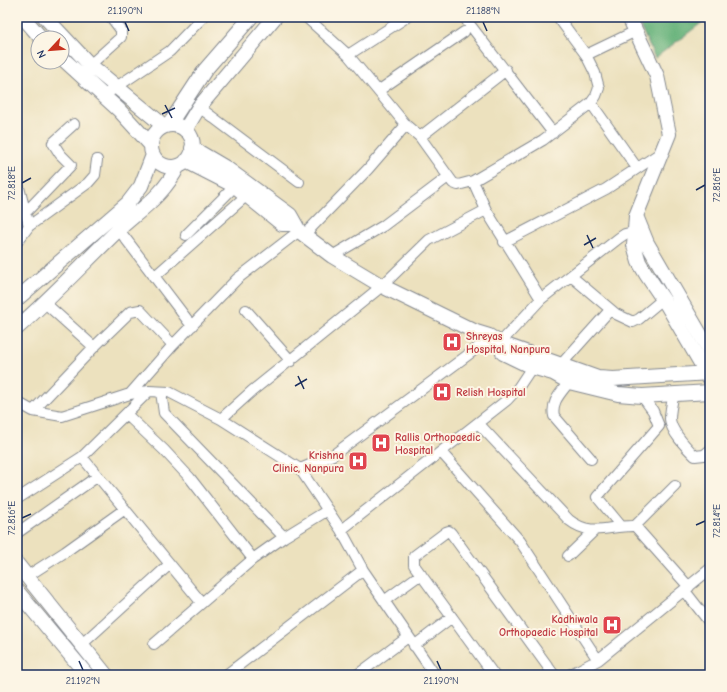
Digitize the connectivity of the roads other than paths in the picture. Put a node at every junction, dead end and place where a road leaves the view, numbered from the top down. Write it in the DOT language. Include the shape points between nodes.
graph roads {
  1 [pos="23,17"];
  2 [pos="45,17"];
  3 [pos="111,17"];
  4 [pos="203,17"];
  5 [pos="251,17"];
  6 [pos="275,17"];
  7 [pos="306,17"];
  8 [pos="407,17"];
  9 [pos="558,17"];
  10 [pos="629,17"];
  11 [pos="467,21"];
  12 [pos="34,30"];
  13 [pos="636,31"];
  14 [pos="464,32"];
  15 [pos="348,55"];
  16 [pos="586,56"];
  17 [pos="70,65"];
  18 [pos="90,65"];
  19 [pos="506,70"];
  20 [pos="116,87"];
  21 [pos="378,91"];
  22 [pos="103,96"];
  23 [pos="591,103"];
  24 [pos="199,107"];
  25 [pos="74,124"];
  26 [pos="406,125"];
  27 [pos="166,126"];
  28 [pos="186,130"];
  29 [pos="553,134"];
  30 [pos="420,138"];
  31 [pos="192,148"];
  32 [pos="152,150"];
  33 [pos="663,151"];
  34 [pos="98,160"];
  35 [pos="182,163"];
  36 [pos="637,168"];
  37 [pos="448,177"];
  38 [pos="17,180"];
  39 [pos="473,180"];
  40 [pos="299,182"];
  41 [pos="235,186"];
  42 [pos="247,195"];
  43 [pos="486,210"];
  44 [pos="26,212"];
  45 [pos="29,226"];
  46 [pos="119,230"];
  47 [pos="299,230"];
  48 [pos="638,231"];
  49 [pos="186,235"];
  50 [pos="17,242"];
  51 [pos="504,242"];
  52 [pos="332,256"];
  53 [pos="571,276"];
  54 [pos="154,277"];
  55 [pos="382,286"];
  56 [pos="17,299"];
  57 [pos="541,299"];
  58 [pos="663,300"];
  59 [pos="45,304"];
  60 [pos="246,310"];
  61 [pos="610,310"];
  62 [pos="192,326"];
  63 [pos="17,328"];
  64 [pos="476,332"];
  65 [pos="500,343"];
  66 [pos="484,344"];
  67 [pos="173,345"];
  68 [pos="94,347"];
  69 [pos="710,351"];
  70 [pos="291,361"];
  71 [pos="532,366"];
  72 [pos="557,369"];
  73 [pos="709,375"];
  74 [pos="569,382"];
  75 [pos="149,391"];
  76 [pos="161,392"];
  77 [pos="710,392"];
  78 [pos="130,394"];
  79 [pos="674,394"];
  80 [pos="642,396"];
  81 [pos="17,402"];
  82 [pos="33,411"];
  83 [pos="126,414"];
  84 [pos="221,419"];
  85 [pos="658,421"];
  86 [pos="670,421"];
  87 [pos="478,423"];
  88 [pos="710,450"];
  89 [pos="441,452"];
  90 [pos="82,457"];
  91 [pos="591,459"];
  92 [pos="300,469"];
  93 [pos="98,476"];
  94 [pos="675,486"];
  95 [pos="17,499"];
  96 [pos="125,509"];
  97 [pos="328,510"];
  98 [pos="621,526"];
  99 [pos="635,526"];
  100 [pos="341,530"];
  101 [pos="594,530"];
  102 [pos="17,533"];
  103 [pos="284,537"];
  104 [pos="568,556"];
  105 [pos="253,559"];
  106 [pos="17,564"];
  107 [pos="170,564"];
  108 [pos="710,569"];
  109 [pos="363,570"];
  110 [pos="421,574"];
  111 [pos="26,577"];
  112 [pos="687,589"];
  113 [pos="17,591"];
  114 [pos="384,601"];
  115 [pos="202,602"];
  116 [pos="452,618"];
  117 [pos="710,622"];
  118 [pos="408,637"];
  119 [pos="154,644"];
  120 [pos="81,645"];
  121 [pos="414,646"];
  122 [pos="598,660"];
  123 [pos="87,675"];
  124 [pos="106,675"];
  125 [pos="226,675"];
  126 [pos="357,675"];
  127 [pos="435,675"];
  128 [pos="494,675"];
  129 [pos="554,675"];
  130 [pos="569,675"];
  1 -- 12 [label="main road"];
  2 -- 18 [label="main road"];
  3 -- 18 [label="street" via="121,30 121,37"];
  4 -- 20 [label="street" via="170,51"];
  5 -- 27 [label="main road" via="204,70"];
  6 -- 24 [label="main road"];
  7 -- 15 [label="street"];
  8 -- 15 [label="street"];
  9 -- 16 [label="street"];
  10 -- 13 [label="main road"];
  11 -- 19 [label="street"];
  13 -- 16 [label="street"];
  13 -- 33 [label="main road" via="657,76 669,134"];
  14 -- 21 [label="street"];
  15 -- 21 [label="street"];
  16 -- 23 [label="street" via="600,88"];
  17 -- 22 [label="main road"];
  18 -- 20 [label="main road"];
  19 -- 29 [label="street"];
  19 -- 30 [label="street"];
  20 -- 22 [label="street"];
  20 -- 27 [label="main road"];
  21 -- 26 [label="street"];
  22 -- 32 [label="main road"];
  23 -- 29 [label="street"];
  23 -- 36 [label="street"];
  24 -- 28 [label="main road"];
  24 -- 40 [label="street"];
  25 -- 44 [label="street" via="53,143 71,165"];
  26 -- 30 [label="street"];
  26 -- 47 [label="street" via="368,169"];
  27 -- 28 [label="main road" via="175,125"];
  27 -- 32 [label="main road" via="155,134"];
  28 -- 31 [label="main road" via="192,141"];
  29 -- 39 [label="street"];
  30 -- 37 [label="street"];
  31 -- 35 [label="main road"];
  31 -- 47 [label="main road" via="226,168 290,215"];
  32 -- 35 [label="main road" via="157,160 166,166"];
  32 -- 56 [label="main road" via="141,186 128,203"];
  33 -- 36 [label="street"];
  33 -- 48 [label="main road" via="636,216"];
  34 -- 45 [label="street" via="95,175 88,183"];
  35 -- 41 [label="main road"];
  35 -- 46 [label="main road" via="167,186"];
  36 -- 51 [label="street" via="594,195"];
  37 -- 39 [label="street" via="458,185"];
  37 -- 52 [label="street" via="383,226"];
  38 -- 44 [label="street"];
  39 -- 43 [label="street"];
  41 -- 42 [label="main road"];
  41 -- 49 [label="street"];
  42 -- 47 [label="main road" via="282,224"];
  42 -- 54 [label="street"];
  43 -- 51 [label="street"];
  43 -- 55 [label="street" via="429,240"];
  44 -- 45 [label="street"];
  45 -- 50 [label="street"];
  46 -- 54 [label="street"];
  46 -- 59 [label="main road"];
  47 -- 52 [label="main road"];
  47 -- 62 [label="street" via="237,279"];
  48 -- 53 [label="street" via="619,238"];
  48 -- 58 [label="main road" via="634,245 639,262"];
  48 -- 69 [label="main road"];
  51 -- 57 [label="street"];
  52 -- 55 [label="main road"];
  53 -- 57 [label="street"];
  53 -- 61 [label="street"];
  54 -- 62 [label="street"];
  55 -- 64 [label="main road"];
  55 -- 70 [label="street"];
  57 -- 65 [label="street"];
  58 -- 61 [label="street" via="633,322"];
  58 -- 73 [label="main road"];
  59 -- 63 [label="main road"];
  59 -- 68 [label="street"];
  60 -- 70 [label="street"];
  61 -- 72 [label="street"];
  62 -- 67 [label="street"];
  64 -- 65 [label="main road"];
  64 -- 66 [label="main road"];
  65 -- 66 [label="street"];
  65 -- 72 [label="main road"];
  66 -- 71 [label="main road"];
  66 -- 92 [label="street" via="333,455"];
  67 -- 68 [label="street" via="140,310 134,310"];
  67 -- 78 [label="street"];
  68 -- 82 [label="street"];
  70 -- 84 [label="street"];
  71 -- 72 [label="main road"];
  71 -- 87 [label="street" via="507,400"];
  72 -- 73 [label="main road" via="613,379"];
  72 -- 74 [label="main road"];
  74 -- 80 [label="main road" via="618,394"];
  74 -- 91 [label="street" via="554,401 554,416"];
  75 -- 76 [label="street"];
  75 -- 78 [label="street"];
  75 -- 83 [label="street"];
  76 -- 84 [label="street" via="169,392"];
  76 -- 103 [label="street" via="164,413"];
  77 -- 79 [label="main road"];
  78 -- 82 [label="street" via="62,416"];
  79 -- 80 [label="main road"];
  79 -- 86 [label="street"];
  80 -- 85 [label="street"];
  81 -- 82 [label="street"];
  83 -- 90 [label="street"];
  83 -- 105 [label="street" via="190,478"];
  84 -- 92 [label="street"];
  85 -- 86 [label="street"];
  85 -- 98 [label="street" via="659,426 655,432 597,497"];
  86 -- 88 [label="street" via="686,448 695,456 704,455"];
  87 -- 89 [label="street"];
  87 -- 101 [label="street" via="570,520 578,526"];
  89 -- 100 [label="street"];
  89 -- 122 [label="street" via="520,541"];
  90 -- 93 [label="street"];
  90 -- 95 [label="street"];
  92 -- 97 [label="street"];
  93 -- 96 [label="street"];
  93 -- 102 [label="street"];
  94 -- 99 [label="street"];
  96 -- 107 [label="street"];
  96 -- 111 [label="street"];
  97 -- 100 [label="street"];
  97 -- 103 [label="street"];
  98 -- 99 [label="street"];
  98 -- 101 [label="street"];
  99 -- 112 [label="street"];
  100 -- 109 [label="street"];
  101 -- 104 [label="street"];
  103 -- 105 [label="street"];
  105 -- 115 [label="street"];
  106 -- 111 [label="main road"];
  107 -- 115 [label="street"];
  107 -- 120 [label="street"];
  108 -- 112 [label="street"];
  109 -- 114 [label="street"];
  109 -- 125 [label="street"];
  110 -- 114 [label="street"];
  110 -- 116 [label="street"];
  110 -- 129 [label="street" via="414,564 414,556 449,531"];
  111 -- 120 [label="main road"];
  112 -- 117 [label="street"];
  112 -- 122 [label="street"];
  113 -- 123 [label="main road"];
  114 -- 118 [label="street"];
  115 -- 119 [label="street"];
  116 -- 121 [label="street"];
  116 -- 128 [label="street"];
  118 -- 121 [label="street"];
  118 -- 126 [label="street"];
  120 -- 124 [label="main road"];
  121 -- 127 [label="street"];
  122 -- 130 [label="street"];
}
